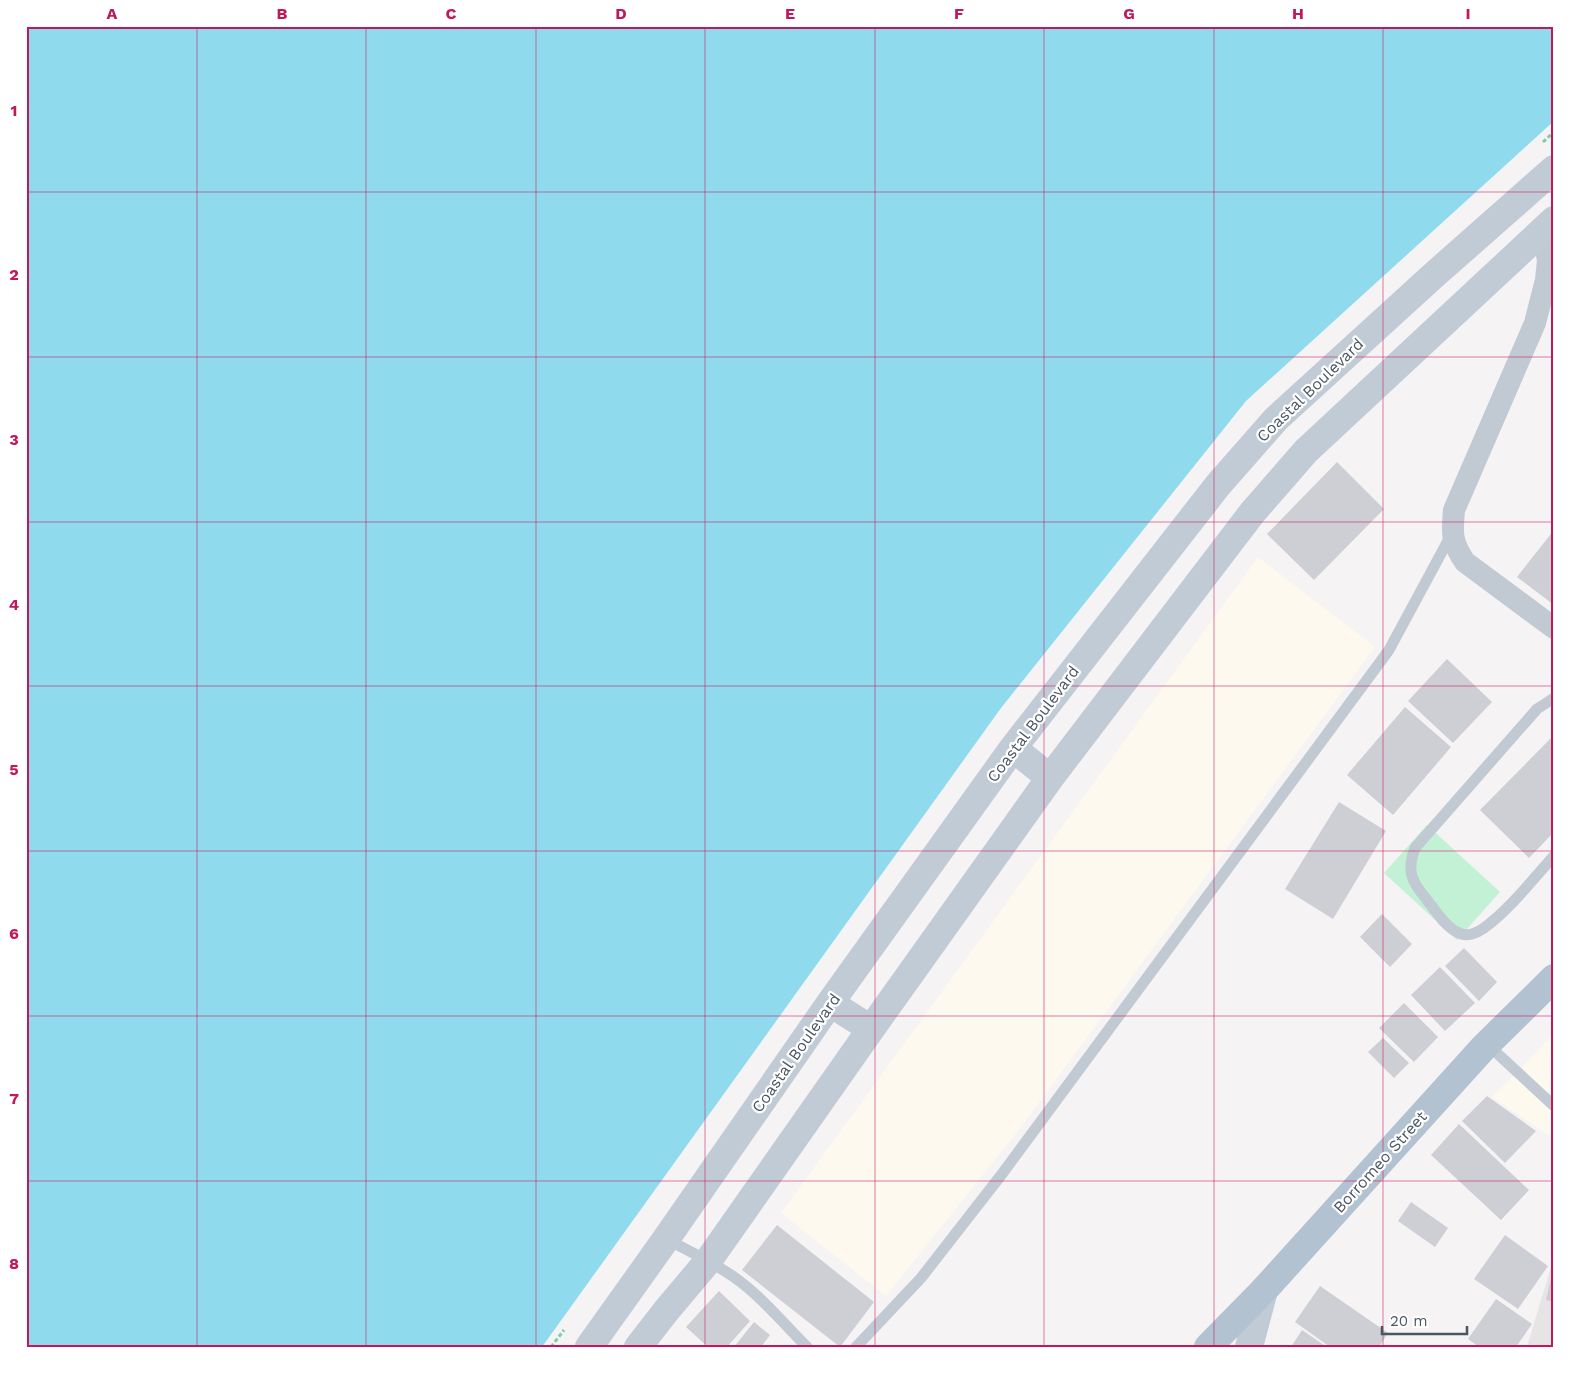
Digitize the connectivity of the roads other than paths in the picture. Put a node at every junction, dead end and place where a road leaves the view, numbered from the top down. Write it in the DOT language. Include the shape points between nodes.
graph roads {
  1 [pos="1554,169"];
  2 [pos="1548,225"];
  3 [pos="1434,274"];
  4 [pos="1461,306"];
  5 [pos="1218,485"];
  6 [pos="1252,513"];
  7 [pos="1452,533"];
  8 [pos="1554,628"];
  9 [pos="1554,698"];
  10 [pos="1013,748"];
  11 [pos="1050,778"];
  12 [pos="1554,856"];
  13 [pos="1554,978"];
  14 [pos="830,1003"];
  15 [pos="871,1028"];
  16 [pos="1487,1044"];
  17 [pos="1554,1106"];
  18 [pos="666,1239"];
  19 [pos="708,1261"];
  20 [pos="1264,1290"];
  21 [pos="589,1347"];
  22 [pos="638,1347"];
  23 [pos="807,1347"];
  24 [pos="856,1347"];
  25 [pos="1208,1347"];
  26 [pos="1249,1347"];
  1 -- 3 [label="street, Coastal Boulevard"];
  2 -- 4 [label="street"];
  2 -- 7 [label="street" via="1546,280 1535,323 1454,510"];
  3 -- 4 [label="street"];
  3 -- 5 [label="street, Coastal Boulevard" via="1276,419"];
  4 -- 6 [label="street" via="1306,451"];
  5 -- 6 [label="street"];
  5 -- 10 [label="street, Coastal Boulevard"];
  6 -- 11 [label="street"];
  7 -- 8 [label="street" via="1456,549 1465,562"];
  7 -- 24 [label="lane" via="1389,650 1002,1174 921,1278"];
  9 -- 12 [label="lane" via="1537,709 1415,848 1410,861 1411,875 1416,887 1452,930 1471,935 1503,911"];
  10 -- 11 [label="street"];
  10 -- 14 [label="street, Coastal Boulevard"];
  11 -- 15 [label="street"];
  13 -- 16 [label="main road, Borromeo Street"];
  14 -- 15 [label="street"];
  14 -- 18 [label="street, Coastal Boulevard"];
  15 -- 19 [label="street"];
  16 -- 17 [label="lane"];
  16 -- 20 [label="main road, Borromeo Street"];
  18 -- 19 [label="lane"];
  18 -- 21 [label="street, Coastal Boulevard"];
  19 -- 22 [label="street"];
  19 -- 23 [label="lane" via="757,1296"];
  20 -- 25 [label="main road, Borromeo Street"];
  20 -- 26 [label="street"];
}
